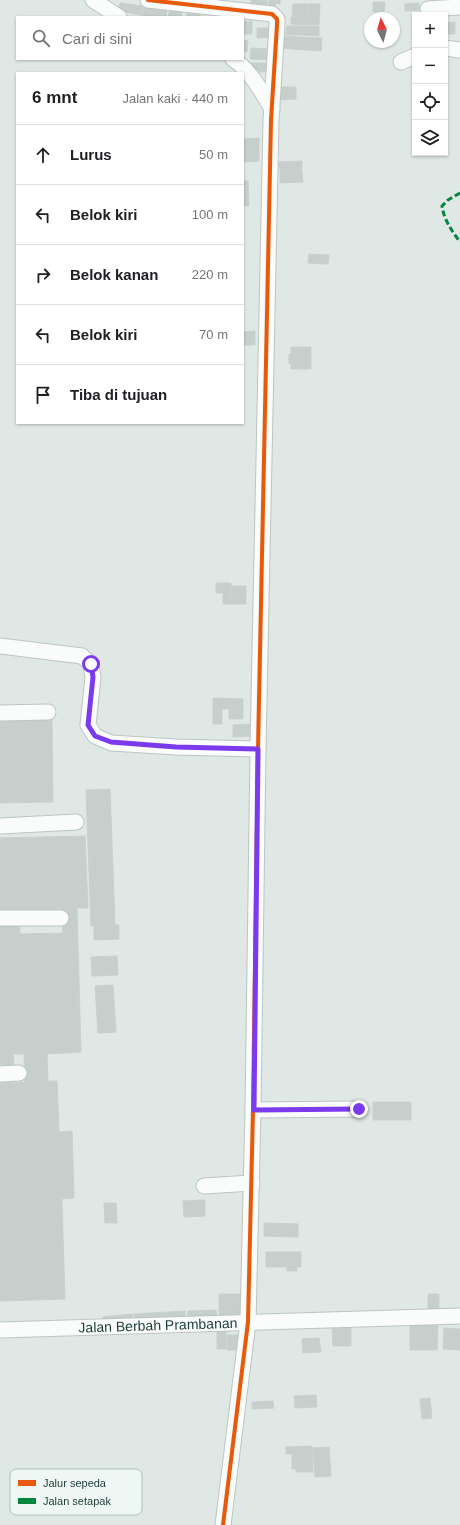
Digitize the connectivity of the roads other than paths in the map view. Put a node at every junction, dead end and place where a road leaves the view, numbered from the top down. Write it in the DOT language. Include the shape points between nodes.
graph roads {
  1 [pos="93,0"];
  2 [pos="148,0"];
  3 [pos="190,2"];
  4 [pos="245,5"];
  5 [pos="428,8"];
  6 [pos="460,8"];
  7 [pos="117,16"];
  8 [pos="448,48"];
  9 [pos="460,50"];
  10 [pos="412,57"];
  11 [pos="235,60"];
  12 [pos="401,62"];
  13 [pos="272,108"];
  14 [pos="0,646"];
  15 [pos="48,712"];
  16 [pos="0,713"];
  17 [pos="258,749"];
  18 [pos="76,822"];
  19 [pos="0,826"];
  20 [pos="0,918"];
  21 [pos="61,918"];
  22 [pos="19,1073"];
  23 [pos="0,1074"];
  24 [pos="359,1109"];
  25 [pos="254,1110"];
  26 [pos="252,1183"];
  27 [pos="204,1186"];
  28 [pos="460,1316"];
  29 [pos="248,1322"];
  30 [pos="0,1330"];
  31 [pos="222,1525"];
  1 -- 7 [label="street"];
  2 -- 3 [label="street"];
  3 -- 4 [label="street"];
  4 -- 13 [label="street" via="272,14 277,19"];
  5 -- 6 [label="street"];
  8 -- 9 [label="street"];
  10 -- 12 [label="street"];
  11 -- 13 [label="street" via="259,88"];
  13 -- 17 [label="street"];
  14 -- 17 [label="street" via="82,656 91,664 93,677 88,725 95,736 111,742"];
  15 -- 16 [label="street"];
  17 -- 25 [label="street"];
  18 -- 19 [label="street"];
  20 -- 21 [label="street"];
  22 -- 23 [label="street"];
  24 -- 25 [label="street"];
  25 -- 26 [label="street"];
  26 -- 27 [label="street"];
  26 -- 29 [label="street"];
  28 -- 29 [label="street, Jalan Berbah Prambanan"];
  29 -- 30 [label="street, Jalan Berbah Prambanan"];
  29 -- 31 [label="street"];
}
